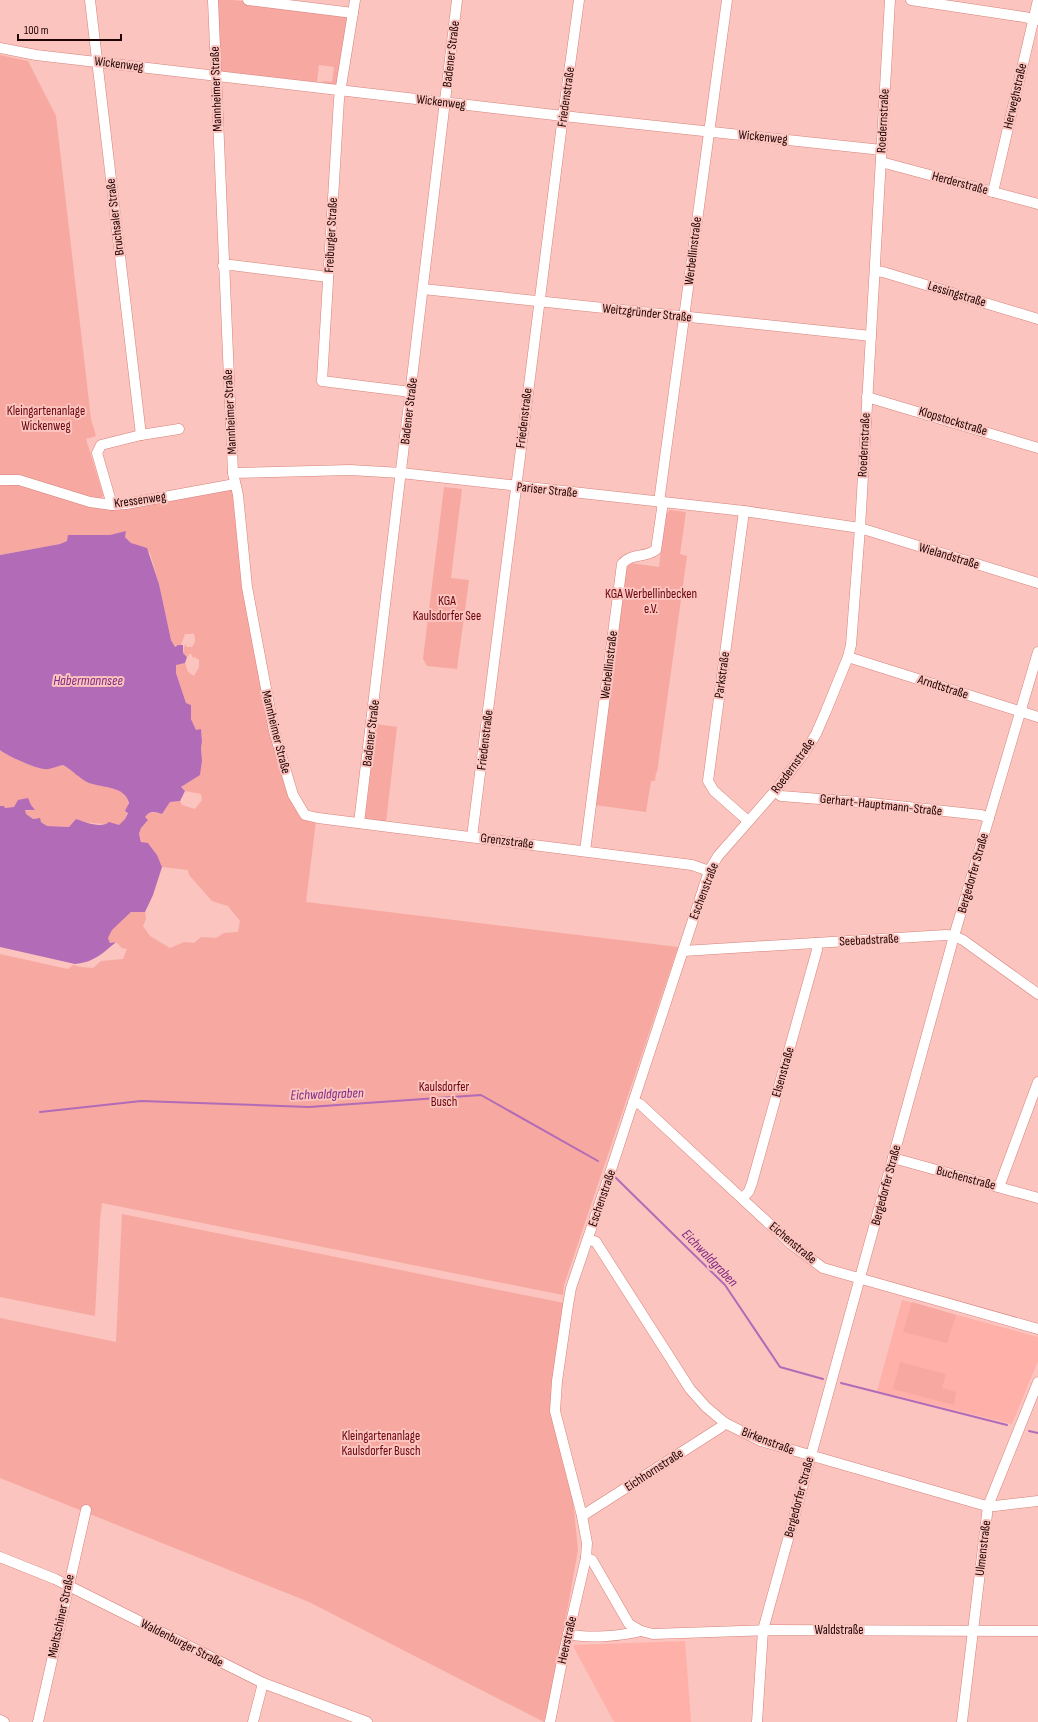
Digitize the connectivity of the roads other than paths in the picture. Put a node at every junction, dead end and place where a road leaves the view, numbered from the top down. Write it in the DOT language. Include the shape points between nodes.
graph roads {
  1 [pos="90,0"];
  2 [pos="213,0"];
  3 [pos="248,0"];
  4 [pos="355,0"];
  5 [pos="457,0"];
  6 [pos="579,0"];
  7 [pos="726,0"];
  8 [pos="890,0"];
  9 [pos="911,0"];
  10 [pos="1038,0"];
  11 [pos="353,13"];
  12 [pos="1036,20"];
  13 [pos="0,48"];
  14 [pos="97,61"];
  15 [pos="215,76"];
  16 [pos="341,91"];
  17 [pos="445,103"];
  18 [pos="563,116"];
  19 [pos="709,131"];
  20 [pos="882,150"];
  21 [pos="881,162"];
  22 [pos="993,192"];
  23 [pos="1038,204"];
  24 [pos="223,266"];
  25 [pos="875,271"];
  26 [pos="328,276"];
  27 [pos="423,289"];
  28 [pos="539,302"];
  29 [pos="685,316"];
  30 [pos="1038,319"];
  31 [pos="871,336"];
  32 [pos="411,392"];
  33 [pos="867,397"];
  34 [pos="179,429"];
  35 [pos="141,435"];
  36 [pos="1038,448"];
  37 [pos="233,473"];
  38 [pos="401,473"];
  39 [pos="0,480"];
  40 [pos="236,484"];
  41 [pos="516,486"];
  42 [pos="661,502"];
  43 [pos="112,505"];
  44 [pos="744,511"];
  45 [pos="860,528"];
  46 [pos="1038,583"];
  47 [pos="1038,652"];
  48 [pos="848,657"];
  49 [pos="1021,712"];
  50 [pos="1038,717"];
  51 [pos="775,791"];
  52 [pos="305,815"];
  53 [pos="989,818"];
  54 [pos="748,821"];
  55 [pos="359,823"];
  56 [pos="472,837"];
  57 [pos="723,850"];
  58 [pos="585,851"];
  59 [pos="709,871"];
  60 [pos="954,936"];
  61 [pos="816,943"];
  62 [pos="683,951"];
  63 [pos="1038,994"];
  64 [pos="1038,1082"];
  65 [pos="633,1103"];
  66 [pos="893,1158"];
  67 [pos="999,1187"];
  68 [pos="743,1198"];
  69 [pos="1038,1198"];
  70 [pos="588,1239"];
  71 [pos="860,1279"];
  72 [pos="1038,1329"];
  73 [pos="1038,1382"];
  74 [pos="725,1423"];
  75 [pos="811,1456"];
  76 [pos="1038,1501"];
  77 [pos="988,1506"];
  78 [pos="86,1510"];
  79 [pos="582,1516"];
  80 [pos="0,1557"];
  81 [pos="586,1558"];
  82 [pos="68,1586"];
  83 [pos="763,1630"];
  84 [pos="973,1630"];
  85 [pos="641,1631"];
  86 [pos="1038,1631"];
  87 [pos="568,1634"];
  88 [pos="263,1684"];
  89 [pos="0,1720"];
  90 [pos="4,1722"];
  91 [pos="38,1722"];
  92 [pos="252,1722"];
  93 [pos="367,1722"];
  94 [pos="550,1722"];
  95 [pos="757,1722"];
  96 [pos="962,1722"];
  1 -- 14 [label="street, Bruchsaler Straße"];
  2 -- 15 [label="street, Mannheimer Straße"];
  3 -- 11 [label="street"];
  4 -- 11 [label="street, Freiburger Straße"];
  5 -- 17 [label="street, Badener Straße"];
  6 -- 18 [label="street, Friedenstraße"];
  7 -- 19 [label="street, Werbellinstraße"];
  8 -- 20 [label="street, Roedernstraße"];
  9 -- 12 [label="street"];
  10 -- 12 [label="street, Herweghstraße"];
  11 -- 16 [label="street, Freiburger Straße"];
  12 -- 22 [label="street, Herweghstraße"];
  13 -- 14 [label="street, Wickenweg" via="36,55"];
  14 -- 15 [label="street, Wickenweg"];
  14 -- 35 [label="street, Bruchsaler Straße"];
  15 -- 16 [label="street, Wickenweg"];
  15 -- 24 [label="street, Mannheimer Straße"];
  16 -- 17 [label="street, Wickenweg"];
  16 -- 26 [label="street, Freiburger Straße"];
  17 -- 18 [label="street, Wickenweg"];
  17 -- 27 [label="street, Badener Straße"];
  18 -- 19 [label="street, Wickenweg"];
  18 -- 28 [label="street, Friedenstraße"];
  19 -- 20 [label="street, Wickenweg"];
  19 -- 29 [label="street, Werbellinstraße"];
  20 -- 21 [label="street, Roedernstraße"];
  21 -- 22 [label="street, Herderstraße"];
  21 -- 25 [label="street, Roedernstraße"];
  22 -- 23 [label="street, Herderstraße"];
  24 -- 26 [label="street"];
  24 -- 37 [label="street, Mannheimer Straße"];
  25 -- 30 [label="street, Lessingstraße"];
  25 -- 31 [label="street, Roedernstraße"];
  26 -- 32 [label="street, Freiburger Straße" via="322,381"];
  27 -- 28 [label="street, Weitzgründer Straße"];
  27 -- 32 [label="street, Badener Straße"];
  28 -- 29 [label="street, Weitzgründer Straße"];
  28 -- 41 [label="street, Friedenstraße"];
  29 -- 31 [label="street, Weitzgründer Straße"];
  29 -- 42 [label="street, Werbellinstraße"];
  31 -- 33 [label="street, Roedernstraße"];
  32 -- 38 [label="street, Badener Straße"];
  33 -- 36 [label="street, Klopstockstraße"];
  33 -- 45 [label="street, Roedernstraße"];
  34 -- 35 [label="street"];
  35 -- 43 [label="street" via="102,445 98,453"];
  37 -- 38 [label="street, Pariser Straße" via="350,470"];
  37 -- 40 [label="street, Mannheimer Straße"];
  38 -- 41 [label="street, Pariser Straße"];
  38 -- 55 [label="street, Badener Straße"];
  39 -- 43 [label="street, Kressenweg" via="19,480 90,502"];
  40 -- 43 [label="street, Kressenweg"];
  40 -- 52 [label="street, Mannheimer Straße" via="247,587 272,723 293,795"];
  41 -- 42 [label="street, Pariser Straße"];
  41 -- 56 [label="street, Friedenstraße"];
  42 -- 44 [label="street, Pariser Straße"];
  42 -- 58 [label="street, Werbellinstraße" via="656,550 650,554 630,557 622,564"];
  44 -- 45 [label="street, Pariser Straße"];
  44 -- 54 [label="street, Parkstraße" via="708,781 714,791"];
  45 -- 46 [label="street, Wielandstraße"];
  45 -- 48 [label="street, Roedernstraße"];
  47 -- 49 [label="street, Bergedorfer Straße"];
  48 -- 49 [label="street, Arndtstraße"];
  48 -- 51 [label="street, Roedernstraße" via="816,734"];
  49 -- 50 [label="street, Arndtstraße"];
  49 -- 53 [label="street, Bergedorfer Straße"];
  51 -- 53 [label="street, Gerhart-Hauptmann-Straße" via="781,796 871,803"];
  51 -- 54 [label="street, Roedernstraße"];
  52 -- 55 [label="street, Grenzstraße"];
  53 -- 60 [label="street, Bergedorfer Straße"];
  54 -- 57 [label="street, Roedernstraße"];
  55 -- 56 [label="street, Grenzstraße"];
  56 -- 58 [label="street, Grenzstraße"];
  57 -- 59 [label="street, Eschenstraße"];
  58 -- 59 [label="street, Grenzstraße" via="692,865"];
  59 -- 62 [label="street, Eschenstraße"];
  60 -- 61 [label="street, Seebadstraße"];
  60 -- 63 [label="street, Seebadstraße"];
  60 -- 66 [label="street, Bergedorfer Straße"];
  61 -- 62 [label="street, Seebadstraße"];
  61 -- 68 [label="street, Elsenstraße" via="817,950 752,1184"];
  62 -- 65 [label="street, Eschenstraße"];
  64 -- 67 [label="street"];
  65 -- 68 [label="street, Eichenstraße" via="640,1104"];
  65 -- 70 [label="street, Eschenstraße"];
  66 -- 67 [label="street, Buchenstraße"];
  66 -- 71 [label="street, Bergedorfer Straße"];
  67 -- 69 [label="street, Buchenstraße"];
  68 -- 71 [label="street, Eichenstraße" via="769,1225 812,1261 823,1268"];
  70 -- 74 [label="street, Birkenstraße" via="596,1242 690,1389"];
  70 -- 79 [label="street, Eschenstraße" via="569,1299 555,1411"];
  71 -- 72 [label="street, Eichenstraße"];
  71 -- 75 [label="street, Bergedorfer Straße"];
  73 -- 77 [label="street, Ulmenstraße"];
  74 -- 75 [label="street, Birkenstraße" via="762,1441"];
  74 -- 79 [label="street, Eichhornstraße"];
  75 -- 77 [label="street, Birkenstraße"];
  75 -- 83 [label="street, Bergedorfer Straße"];
  76 -- 77 [label="street, Birkenstraße"];
  77 -- 84 [label="street, Ulmenstraße"];
  78 -- 82 [label="street, Mieltschiner Straße"];
  79 -- 81 [label="street, Eschenstraße" via="587,1543"];
  80 -- 82 [label="street, Waldenburger Straße"];
  81 -- 85 [label="street" via="592,1560 630,1624"];
  81 -- 87 [label="street, Heerstraße"];
  82 -- 88 [label="street, Waldenburger Straße"];
  82 -- 91 [label="street, Mieltschiner Straße"];
  83 -- 84 [label="street, Waldstraße"];
  83 -- 85 [label="street, Waldstraße" via="653,1634"];
  83 -- 95 [label="street, Bergedorfer Straße"];
  84 -- 86 [label="street, Waldstraße"];
  84 -- 96 [label="street, Ulmenstraße"];
  85 -- 87 [label="street, Waldstraße" via="627,1635 578,1637"];
  87 -- 94 [label="street, Heerstraße"];
  88 -- 92 [label="street"];
  88 -- 93 [label="street, Waldenburger Straße"];
  89 -- 90 [label="street"];
}
